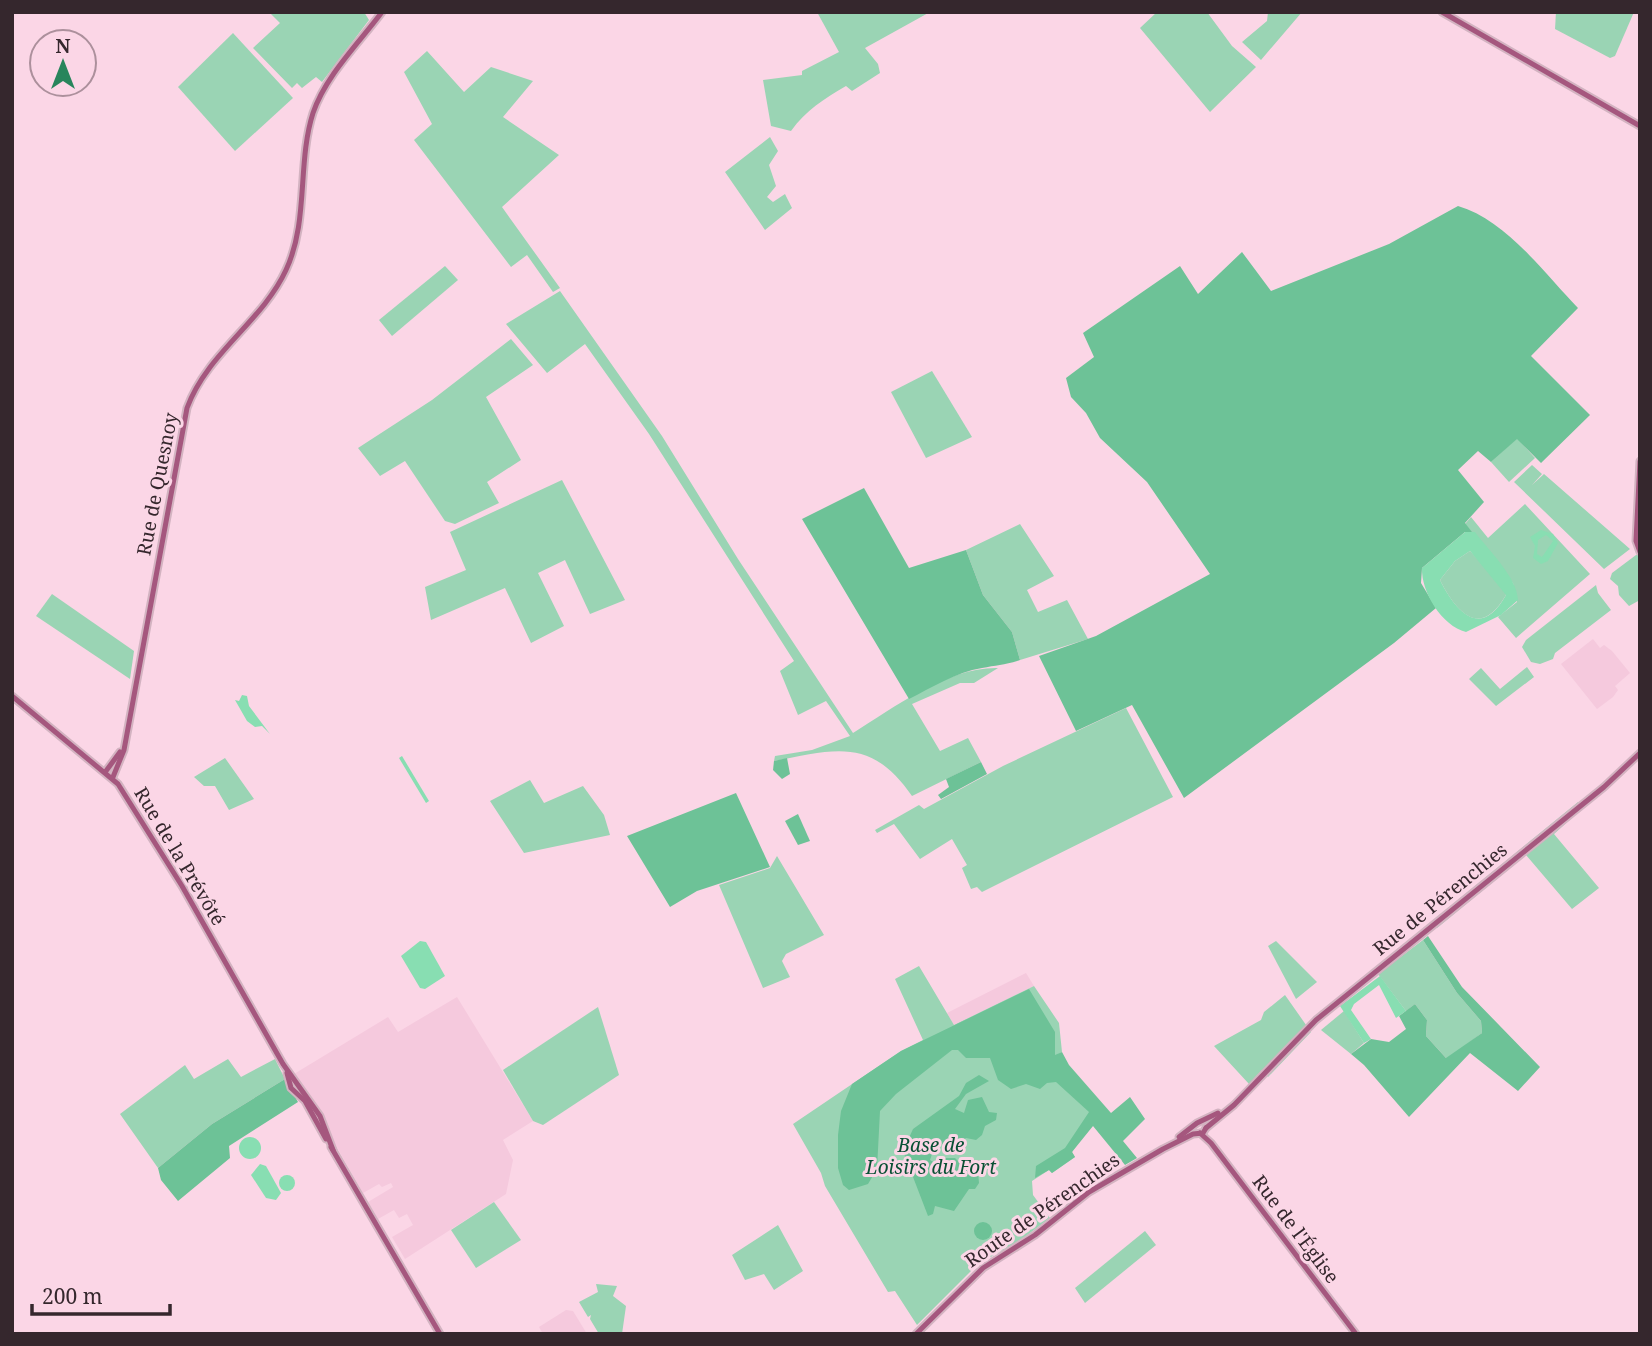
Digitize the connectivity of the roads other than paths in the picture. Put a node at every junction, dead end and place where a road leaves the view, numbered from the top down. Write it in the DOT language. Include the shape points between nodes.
graph roads {
  1 [pos="383,12"];
  2 [pos="1441,12"];
  3 [pos="1640,125"];
  4 [pos="1640,461"];
  5 [pos="1640,552"];
  6 [pos="12,696"];
  7 [pos="128,723"];
  8 [pos="1640,753"];
  9 [pos="106,771"];
  10 [pos="113,777"];
  11 [pos="1264,1074"];
  12 [pos="1241,1097"];
  13 [pos="1197,1124"];
  14 [pos="1203,1131"];
  15 [pos="1163,1149"];
  16 [pos="440,1334"];
  17 [pos="916,1334"];
  18 [pos="1356,1334"];
  1 -- 7 [label="street, Rue de Quesnoy" via="328,83 316,106 296,236 285,272 207,370 190,400"];
  2 -- 3 [label="street"];
  4 -- 5 [label="street" via="1636,541"];
  6 -- 9 [label="street, Rue de la Prévôté"];
  7 -- 9 [label="street, Rue de Quesnoy" via="118,759"];
  7 -- 10 [label="street, Rue de Quesnoy" via="121,762"];
  8 -- 11 [label="street, Rue de Pérenchies" via="1318,1019"];
  9 -- 10 [label="street, Rue de la Prévôté"];
  10 -- 16 [label="street, Rue de la Prévôté" via="182,886 283,1064 291,1088 308,1106"];
  11 -- 12 [label="street, Route de Pérenchies"];
  12 -- 13 [label="street, Route de Pérenchies"];
  12 -- 14 [label="street, Route de Pérenchies"];
  13 -- 14 [label="street"];
  13 -- 14 [label="street, Rue de l'Église"];
  13 -- 15 [label="street, Route de Pérenchies"];
  14 -- 15 [label="street, Route de Pérenchies"];
  14 -- 18 [label="street, Rue de l'Église"];
  15 -- 17 [label="street, Route de Pérenchies" via="1094,1188 985,1266"];
}
